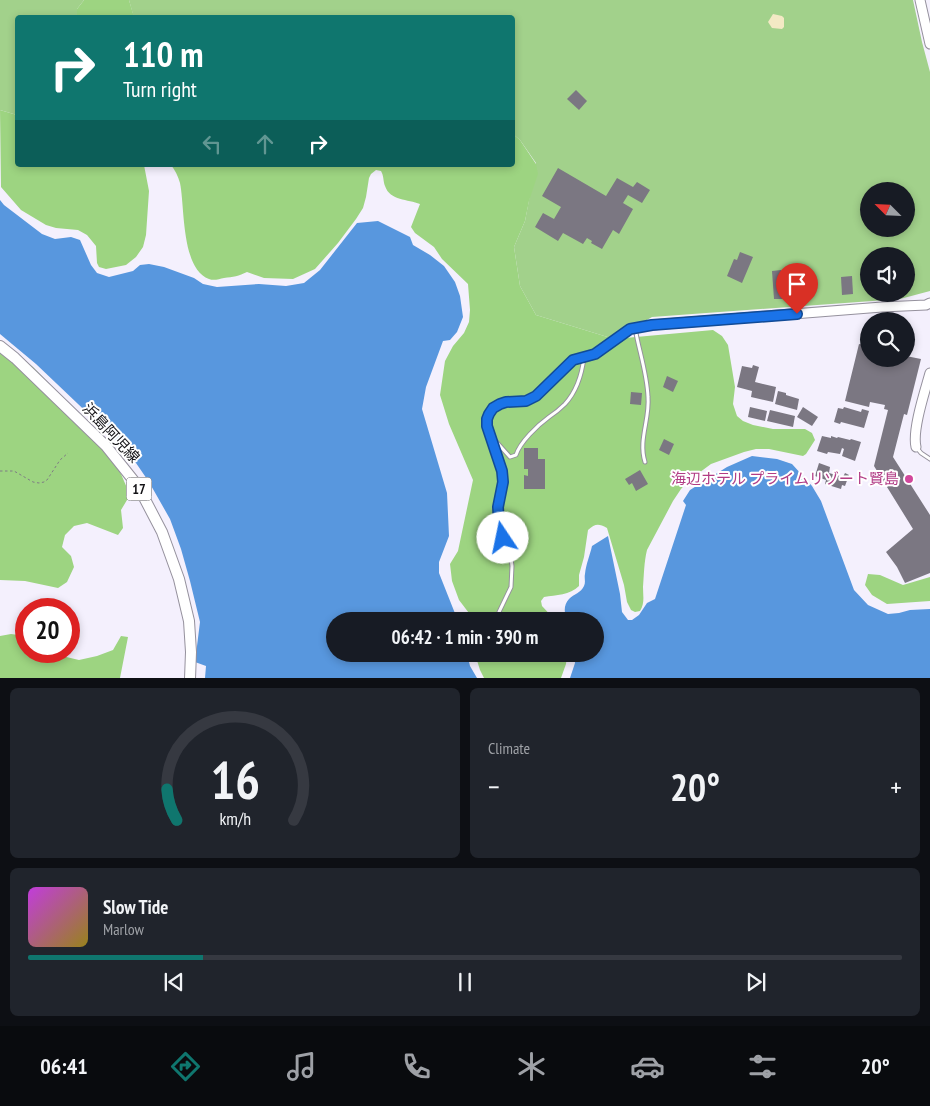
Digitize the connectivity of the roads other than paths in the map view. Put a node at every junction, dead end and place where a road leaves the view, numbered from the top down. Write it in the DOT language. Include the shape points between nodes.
graph roads {
  1 [pos="920,0"];
  2 [pos="930,44"];
  3 [pos="929,305"];
  4 [pos="652,325"];
  5 [pos="635,328"];
  6 [pos="0,346"];
  7 [pos="584,357"];
  8 [pos="930,373"];
  9 [pos="491,436"];
  10 [pos="916,447"];
  11 [pos="930,459"];
  12 [pos="645,462"];
  13 [pos="499,612"];
  14 [pos="190,678"];
  1 -- 2 [label="street"];
  3 -- 4 [label="street"];
  4 -- 5 [label="lane"];
  5 -- 7 [label="lane" via="595,354"];
  5 -- 12 [label="lane" via="648,398 642,454"];
  6 -- 14 [label="main road, 浜島阿児線 / 17" via="106,446 138,486 162,532 179,579 189,621"];
  7 -- 9 [label="lane" via="573,360 536,396 493,408 487,419"];
  7 -- 9 [label="lane" via="580,377 567,403 535,430 516,455 510,457"];
  8 -- 10 [label="street" via="916,428"];
  9 -- 13 [label="lane" via="503,482 498,507 499,525 512,566 511,587"];
  10 -- 11 [label="lane"];
}
